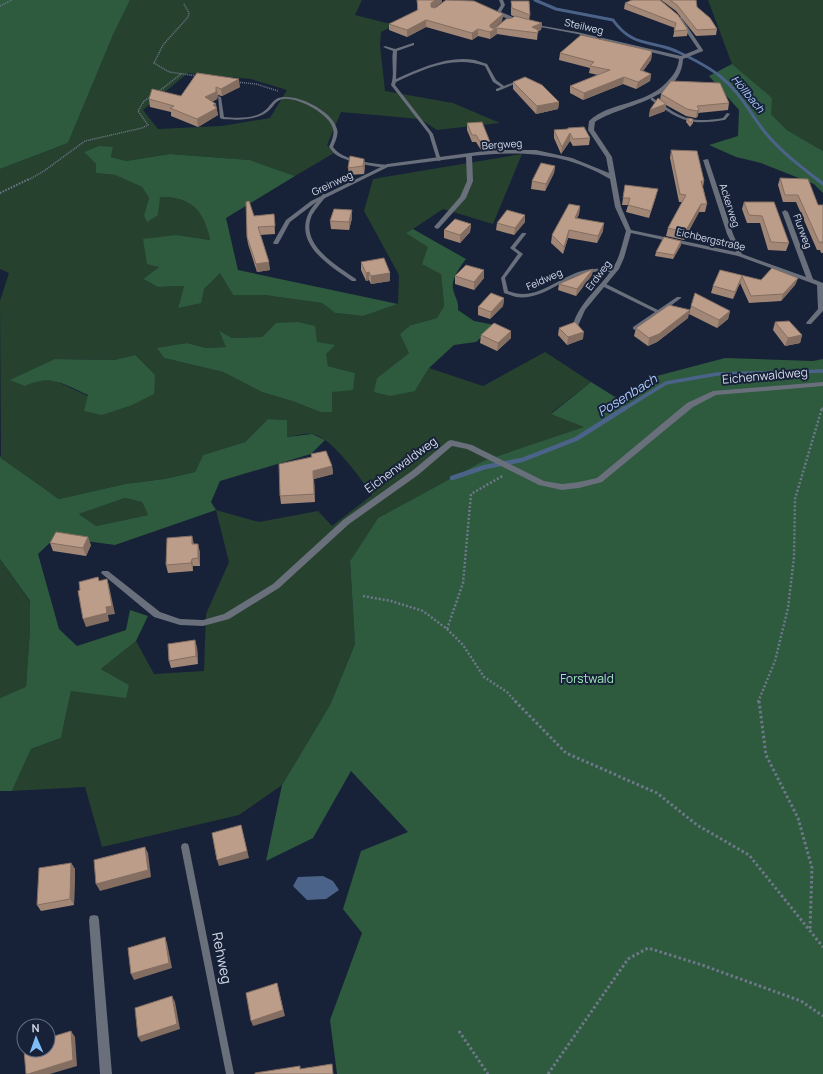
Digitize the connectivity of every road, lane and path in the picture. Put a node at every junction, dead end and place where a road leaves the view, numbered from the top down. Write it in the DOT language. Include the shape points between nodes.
graph roads {
  1 [pos="12,0"];
  2 [pos="501,0"];
  3 [pos="184,4"];
  4 [pos="0,6"];
  5 [pos="675,15"];
  6 [pos="515,20"];
  7 [pos="510,22"];
  8 [pos="413,44"];
  9 [pos="385,47"];
  10 [pos="395,50"];
  11 [pos="682,57"];
  12 [pos="181,74"];
  13 [pos="203,77"];
  14 [pos="230,81"];
  15 [pos="395,81"];
  16 [pos="521,81"];
  17 [pos="503,87"];
  18 [pos="497,90"];
  19 [pos="219,97"];
  20 [pos="289,97"];
  21 [pos="652,99"];
  22 [pos="728,114"];
  23 [pos="469,156"];
  24 [pos="440,160"];
  25 [pos="706,160"];
  26 [pos="387,166"];
  27 [pos="613,178"];
  28 [pos="0,193"];
  29 [pos="325,195"];
  30 [pos="785,212"];
  31 [pos="437,227"];
  32 [pos="629,231"];
  33 [pos="524,234"];
  34 [pos="276,243"];
  35 [pos="740,255"];
  36 [pos="614,271"];
  37 [pos="354,280"];
  38 [pos="810,280"];
  39 [pos="821,284"];
  40 [pos="604,285"];
  41 [pos="679,298"];
  42 [pos="658,312"];
  43 [pos="809,323"];
  44 [pos="576,325"];
  45 [pos="635,328"];
  46 [pos="823,384"];
  47 [pos="823,406"];
  48 [pos="514,470"];
  49 [pos="105,573"];
  50 [pos="363,596"];
  51 [pos="447,629"];
  52 [pos="185,847"];
  53 [pos="94,920"];
  54 [pos="810,931"];
  55 [pos="823,947"];
  56 [pos="823,1016"];
  57 [pos="459,1031"];
  58 [pos="106,1074"];
  59 [pos="230,1074"];
  60 [pos="488,1074"];
  61 [pos="548,1074"];
  1 -- 4 [label="path"];
  2 -- 6 [label="street, Steilweg" via="503,5 497,12"];
  3 -- 12 [label="path" via="189,13 188,17 154,56 154,63 158,68"];
  5 -- 11 [label="street" via="689,30 701,50"];
  6 -- 7 [label="lane"];
  6 -- 11 [label="street, Steilweg" via="523,24 577,33"];
  8 -- 10 [label="lane"];
  9 -- 10 [label="lane"];
  10 -- 15 [label="lane"];
  11 -- 21 [label="street" via="675,78"];
  12 -- 13 [label="path"];
  12 -- 28 [label="path" via="144,101 138,111 148,125 84,141 44,171"];
  14 -- 20 [label="path" via="262,86"];
  15 -- 17 [label="lane" via="443,63 466,60 486,65 494,81"];
  15 -- 24 [label="lane" via="395,88 431,134"];
  16 -- 17 [label="lane"];
  17 -- 18 [label="lane"];
  19 -- 20 [label="lane" via="222,118 257,115 263,113 278,99"];
  20 -- 26 [label="lane" via="319,110 332,121 336,131 332,150 360,162"];
  21 -- 22 [label="lane" via="683,119 697,122 724,119"];
  21 -- 27 [label="street" via="604,114 592,121 591,130 609,157"];
  23 -- 24 [label="street, Bergweg"];
  23 -- 27 [label="street, Bergweg" via="492,152 536,152 570,159"];
  23 -- 31 [label="street" via="470,181 463,198"];
  24 -- 26 [label="street, Bergweg"];
  25 -- 35 [label="street, Ackerweg" via="727,227"];
  26 -- 29 [label="street, Greinweg"];
  27 -- 32 [label="street" via="618,208"];
  29 -- 34 [label="street, Greinweg" via="288,221"];
  29 -- 37 [label="lane" via="309,218 306,229 308,235 318,252"];
  30 -- 38 [label="street, Flurweg"];
  32 -- 35 [label="street, Eichbergstraße"];
  32 -- 36 [label="street, Erdweg" via="620,262"];
  33 -- 36 [label="lane, Feldweg" via="512,248 521,254 503,278 506,292 512,296 526,297 581,272"];
  35 -- 38 [label="street, Eichbergstraße"];
  36 -- 40 [label="street, Erdweg"];
  38 -- 39 [label="street, Eichbergstraße"];
  39 -- 43 [label="street" via="821,309"];
  40 -- 42 [label="lane"];
  40 -- 44 [label="street, Erdweg" via="577,317"];
  41 -- 42 [label="lane"];
  42 -- 45 [label="lane"];
  46 -- 48 [label="street, Eichenwaldweg" via="715,393 690,405 599,480 562,487 542,483"];
  47 -- 54 [label="path" via="795,499 794,557 788,608 775,661 758,702 766,755 798,818 812,868"];
  48 -- 49 [label="street, Eichenwaldweg" via="469,447 451,443 415,473 346,522 276,586 226,617 203,623 180,622 157,616"];
  48 -- 51 [label="path" via="471,494 463,583"];
  50 -- 51 [label="path" via="423,611"];
  51 -- 54 [label="path" via="462,644 484,678 507,692 566,753 657,793 697,825 749,855"];
  52 -- 59 [label="lane, Rehweg"];
  53 -- 58 [label="street"];
  54 -- 55 [label="path"];
  56 -- 61 [label="path" via="801,1001 648,948 628,959"];
  57 -- 60 [label="path"];
}
